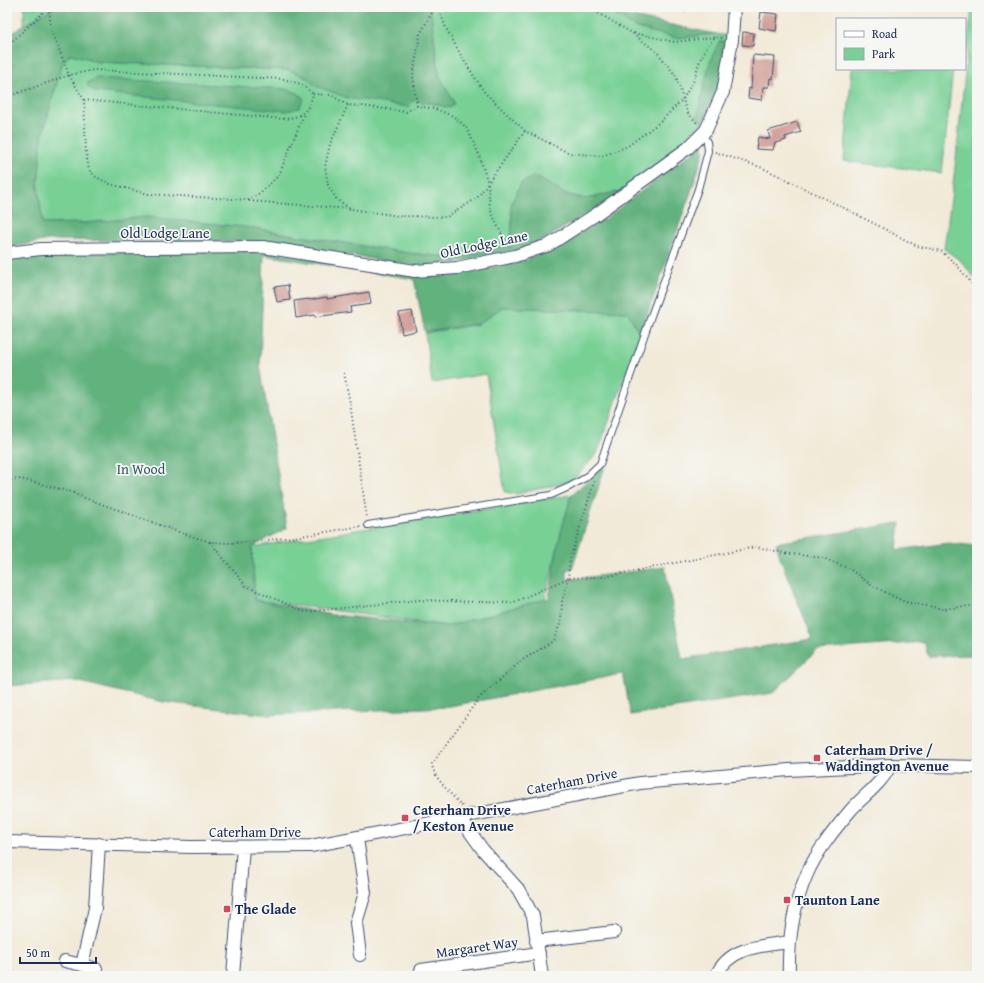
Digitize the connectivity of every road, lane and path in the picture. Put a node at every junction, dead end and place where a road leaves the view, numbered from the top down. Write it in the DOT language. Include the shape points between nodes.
graph roads {
  1 [pos="49,7"];
  2 [pos="435,7"];
  3 [pos="439,7"];
  4 [pos="588,7"];
  5 [pos="734,7"];
  6 [pos="632,33"];
  7 [pos="716,37"];
  8 [pos="732,40"];
  9 [pos="7,46"];
  10 [pos="69,75"];
  11 [pos="313,94"];
  12 [pos="7,97"];
  13 [pos="683,98"];
  14 [pos="84,100"];
  15 [pos="348,105"];
  16 [pos="417,106"];
  17 [pos="304,114"];
  18 [pos="696,123"];
  19 [pos="525,131"];
  20 [pos="703,134"];
  21 [pos="708,151"];
  22 [pos="488,183"];
  23 [pos="248,200"];
  24 [pos="351,209"];
  25 [pos="7,253"];
  26 [pos="515,256"];
  27 [pos="977,290"];
  28 [pos="344,373"];
  29 [pos="600,464"];
  30 [pos="7,480"];
  31 [pos="368,525"];
  32 [pos="210,542"];
  33 [pos="568,578"];
  34 [pos="977,606"];
  35 [pos="890,765"];
  36 [pos="977,767"];
  37 [pos="465,817"];
  38 [pos="357,838"];
  39 [pos="7,842"];
  40 [pos="99,844"];
  41 [pos="243,847"];
  42 [pos="614,932"];
  43 [pos="536,941"];
  44 [pos="790,942"];
  45 [pos="539,954"];
  46 [pos="360,955"];
  47 [pos="65,961"];
  48 [pos="82,965"];
  49 [pos="96,969"];
  50 [pos="420,970"];
  51 [pos="233,976"];
  52 [pos="542,976"];
  53 [pos="716,976"];
  54 [pos="789,976"];
  1 -- 9 [label="path"];
  1 -- 10 [label="path" via="51,29"];
  2 -- 16 [label="path" via="420,34 413,76"];
  3 -- 19 [label="path" via="445,26 485,93"];
  4 -- 6 [label="path"];
  5 -- 8 [label="street, Old Lodge Lane"];
  6 -- 7 [label="path" via="676,42"];
  6 -- 13 [label="path" via="657,52 676,76"];
  7 -- 8 [label="path"];
  7 -- 13 [label="path" via="708,45 694,80"];
  8 -- 20 [label="street, Old Lodge Lane" via="723,92"];
  10 -- 11 [label="path" via="94,70 283,79 301,84"];
  10 -- 12 [label="path"];
  10 -- 14 [label="path"];
  11 -- 15 [label="path" via="331,95"];
  11 -- 17 [label="path"];
  13 -- 18 [label="path" via="688,112"];
  13 -- 19 [label="path" via="660,122 628,146 602,156 569,153"];
  14 -- 17 [label="path" via="283,119"];
  14 -- 23 [label="path" via="86,154 89,170 96,177 110,184 148,194"];
  15 -- 16 [label="path" via="406,112"];
  15 -- 24 [label="path" via="330,144 325,167 328,185 337,200"];
  16 -- 22 [label="path" via="453,116 466,127 478,152"];
  17 -- 23 [label="path" via="279,175 260,193"];
  19 -- 22 [label="path"];
  20 -- 21 [label="lane"];
  20 -- 26 [label="street, Old Lodge Lane" via="595,215 549,245"];
  21 -- 27 [label="path" via="763,168 917,246 941,251 956,264"];
  21 -- 29 [label="lane" via="698,189"];
  22 -- 24 [label="path" via="476,198 447,217 399,216"];
  22 -- 26 [label="path" via="490,209"];
  23 -- 24 [label="path"];
  25 -- 26 [label="street, Old Lodge Lane" via="41,249 263,247 415,271 457,268"];
  28 -- 31 [label="path"];
  29 -- 31 [label="lane" via="585,478 551,495"];
  29 -- 33 [label="path" via="570,558"];
  30 -- 32 [label="path" via="21,479 71,492"];
  31 -- 32 [label="path" via="295,537 231,543"];
  32 -- 33 [label="path" via="246,586 306,612 419,600 512,603"];
  33 -- 34 [label="path" via="604,577 756,547 823,558 850,569 871,585 905,602 943,609"];
  33 -- 37 [label="path" via="562,602 561,622 553,641 521,661 479,698 432,764 432,769"];
  35 -- 36 [label="street, Caterham Drive"];
  35 -- 37 [label="street, Caterham Drive" via="789,770 640,783"];
  35 -- 44 [label="street" via="886,774 840,823 818,853 798,900"];
  37 -- 38 [label="street, Caterham Drive"];
  37 -- 43 [label="street" via="483,850 518,889 533,916"];
  38 -- 41 [label="street, Caterham Drive" via="311,846"];
  38 -- 46 [label="street" via="365,893 356,923"];
  39 -- 40 [label="street, Caterham Drive"];
  40 -- 41 [label="street, Caterham Drive"];
  40 -- 48 [label="street" via="96,908"];
  41 -- 51 [label="street"];
  42 -- 43 [label="street"];
  43 -- 45 [label="street"];
  44 -- 53 [label="street" via="750,947 729,958 720,967"];
  44 -- 54 [label="street"];
  45 -- 50 [label="street, Margaret Way"];
  45 -- 52 [label="street"];
  47 -- 48 [label="street"];
  48 -- 49 [label="street"];
}
